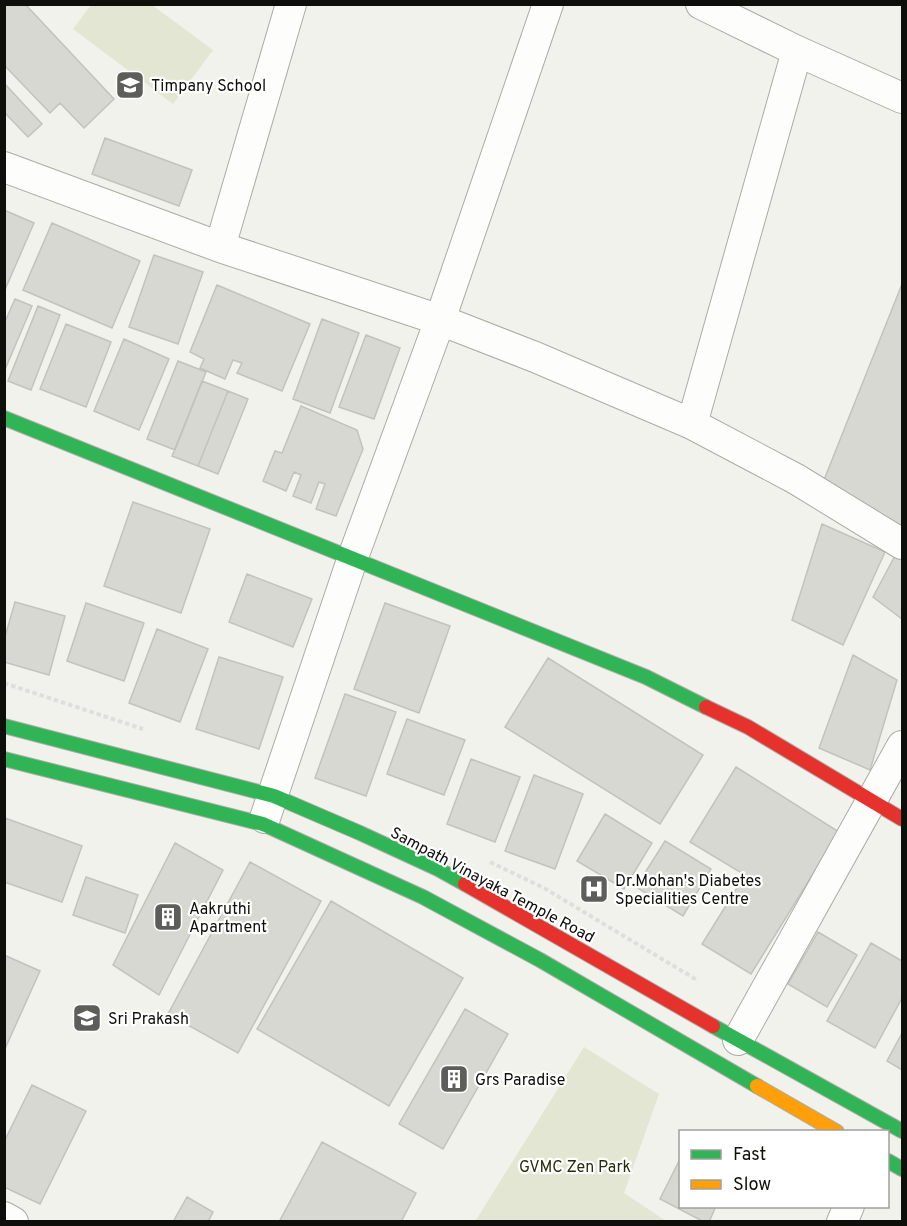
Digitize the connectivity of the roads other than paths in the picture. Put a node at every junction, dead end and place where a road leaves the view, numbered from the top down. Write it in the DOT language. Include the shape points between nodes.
graph roads {
  1 [pos="291,4"];
  2 [pos="548,4"];
  3 [pos="701,4"];
  4 [pos="797,51"];
  5 [pos="903,98"];
  6 [pos="4,167"];
  7 [pos="219,247"];
  8 [pos="440,320"];
  9 [pos="4,418"];
  10 [pos="692,424"];
  11 [pos="903,544"];
  12 [pos="353,557"];
  13 [pos="4,726"];
  14 [pos="903,746"];
  15 [pos="4,759"];
  16 [pos="274,796"];
  17 [pos="871,801"];
  18 [pos="903,819"];
  19 [pos="263,824"];
  20 [pos="738,1040"];
  21 [pos="835,1130"];
  22 [pos="903,1131"];
  23 [pos="889,1162"];
  24 [pos="903,1169"];
  25 [pos="4,1217"];
  26 [pos="13,1221"];
  1 -- 7 [label="street"];
  2 -- 8 [label="street"];
  3 -- 4 [label="street"];
  4 -- 5 [label="street"];
  4 -- 10 [label="street"];
  6 -- 7 [label="street"];
  7 -- 8 [label="street"];
  8 -- 10 [label="street"];
  8 -- 12 [label="street"];
  9 -- 12 [label="main road"];
  10 -- 11 [label="street" via="796,479"];
  12 -- 16 [label="street"];
  12 -- 17 [label="main road" via="646,677 748,727"];
  13 -- 16 [label="main road, Sampath Vinayaka Temple Road"];
  14 -- 17 [label="street"];
  15 -- 19 [label="main road"];
  16 -- 19 [label="street"];
  16 -- 20 [label="main road, Sampath Vinayaka Temple Road" via="438,869"];
  17 -- 18 [label="main road"];
  17 -- 20 [label="street"];
  19 -- 21 [label="main road" via="433,902"];
  20 -- 22 [label="main road, Sampath Vinayaka Temple Road"];
  23 -- 24 [label="main road"];
  25 -- 26 [label="street"];
}
